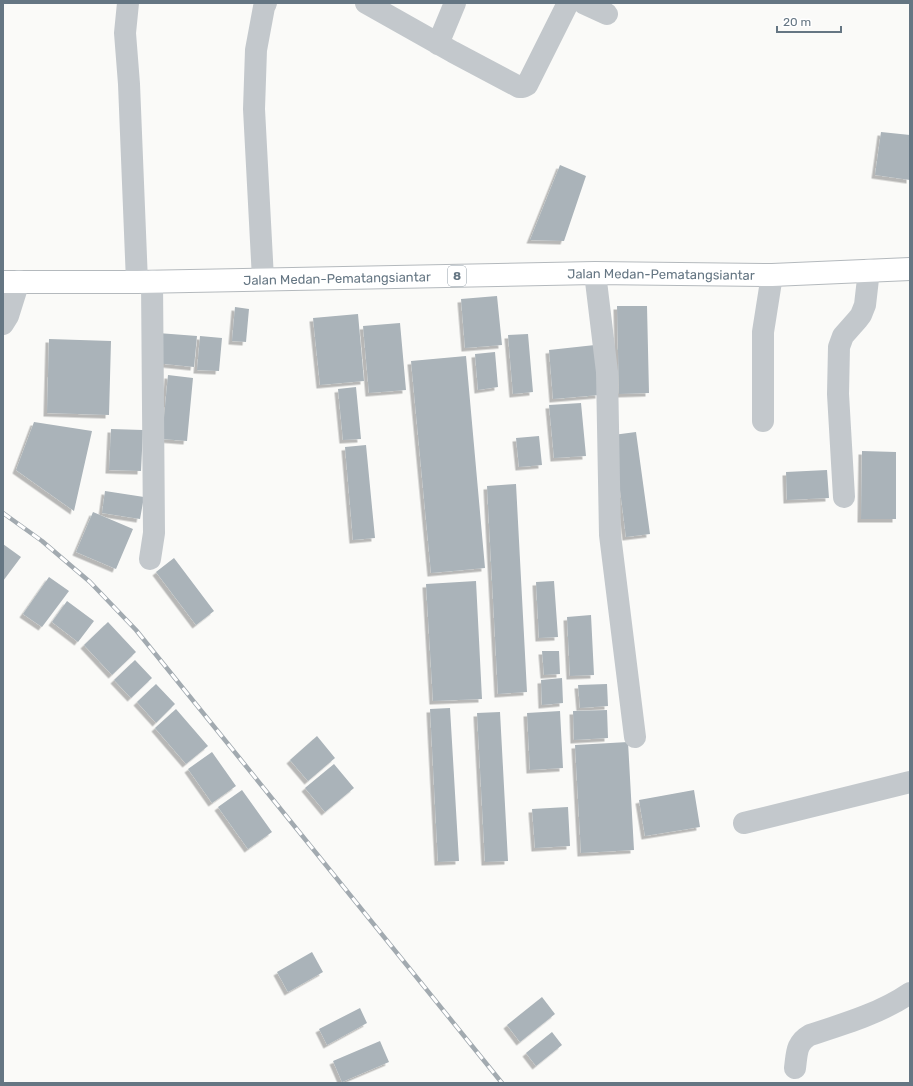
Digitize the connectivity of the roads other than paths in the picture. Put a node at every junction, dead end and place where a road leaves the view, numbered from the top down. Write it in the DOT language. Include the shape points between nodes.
graph roads {
  1 [pos="128,3"];
  2 [pos="266,3"];
  3 [pos="366,3"];
  4 [pos="455,3"];
  5 [pos="568,3"];
  6 [pos="583,3"];
  7 [pos="607,14"];
  8 [pos="438,44"];
  9 [pos="910,269"];
  10 [pos="869,270"];
  11 [pos="595,273"];
  12 [pos="772,275"];
  13 [pos="263,279"];
  14 [pos="11,281"];
  15 [pos="145,282"];
  16 [pos="3,324"];
  17 [pos="763,421"];
  18 [pos="844,497"];
  19 [pos="150,559"];
  20 [pos="635,737"];
  21 [pos="910,784"];
  22 [pos="744,823"];
  23 [pos="910,993"];
  24 [pos="795,1068"];
  1 -- 15 [label="street" via="125,33"];
  2 -- 13 [label="street" via="256,50 254,109"];
  3 -- 8 [label="street"];
  4 -- 8 [label="street"];
  5 -- 8 [label="street" via="527,85 523,87"];
  6 -- 7 [label="street"];
  9 -- 10 [label="highway, Jalan Medan-Pematangsiantar / 8"];
  10 -- 12 [label="highway, Jalan Medan-Pematangsiantar / 8"];
  10 -- 18 [label="street" via="865,306 838,347"];
  11 -- 12 [label="highway, Jalan Medan-Pematangsiantar / 8"];
  11 -- 13 [label="highway, Jalan Medan-Pematangsiantar / 8"];
  11 -- 20 [label="street" via="607,372 610,535"];
  12 -- 17 [label="street" via="763,332"];
  13 -- 15 [label="highway, Jalan Medan-Pematangsiantar / 8"];
  14 -- 15 [label="highway, Jalan Medan-Pematangsiantar / 8"];
  14 -- 16 [label="street" via="8,316"];
  15 -- 19 [label="street" via="154,533"];
  21 -- 22 [label="street"];
  23 -- 24 [label="street" via="900,1001 854,1021 805,1038 798,1048"];
}
